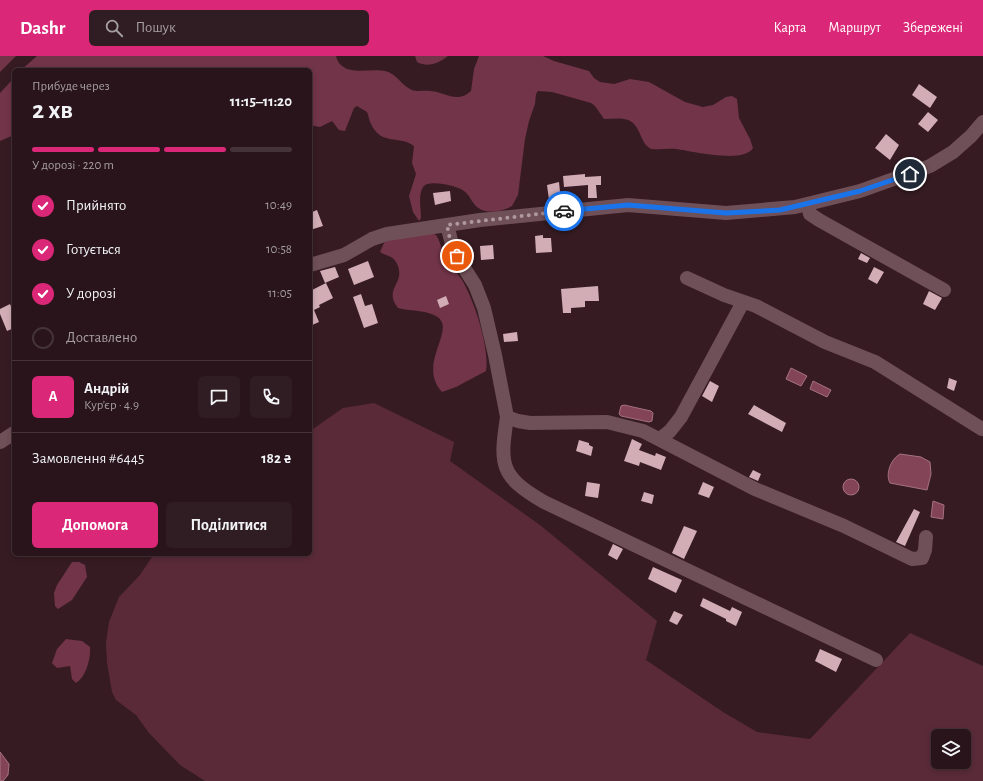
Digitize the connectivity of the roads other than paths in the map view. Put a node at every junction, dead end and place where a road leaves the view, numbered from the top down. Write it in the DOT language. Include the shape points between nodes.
graph roads {
  1 [pos="983,122"];
  2 [pos="808,204"];
  3 [pos="447,225"];
  4 [pos="312,264"];
  5 [pos="687,278"];
  6 [pos="944,290"];
  7 [pos="743,302"];
  8 [pos="507,417"];
  9 [pos="982,429"];
  10 [pos="12,434"];
  11 [pos="660,439"];
  12 [pos="0,442"];
  13 [pos="926,537"];
  14 [pos="876,660"];
  1 -- 2 [label="street" via="953,152 930,166 860,191"];
  2 -- 3 [label="street" via="780,210 726,213 628,205"];
  2 -- 6 [label="street" via="813,216"];
  3 -- 4 [label="street" via="387,234 344,254"];
  3 -- 8 [label="street" via="451,244 475,286 484,308"];
  5 -- 7 [label="street"];
  7 -- 9 [label="street" via="825,342 875,362"];
  7 -- 11 [label="street" via="681,417"];
  8 -- 11 [label="street" via="530,423 612,422"];
  8 -- 14 [label="street" via="502,451 505,466 514,480 531,494"];
  10 -- 12 [label="street"];
  11 -- 13 [label="street" via="744,484 844,526 906,557 917,560 922,558"];
}
